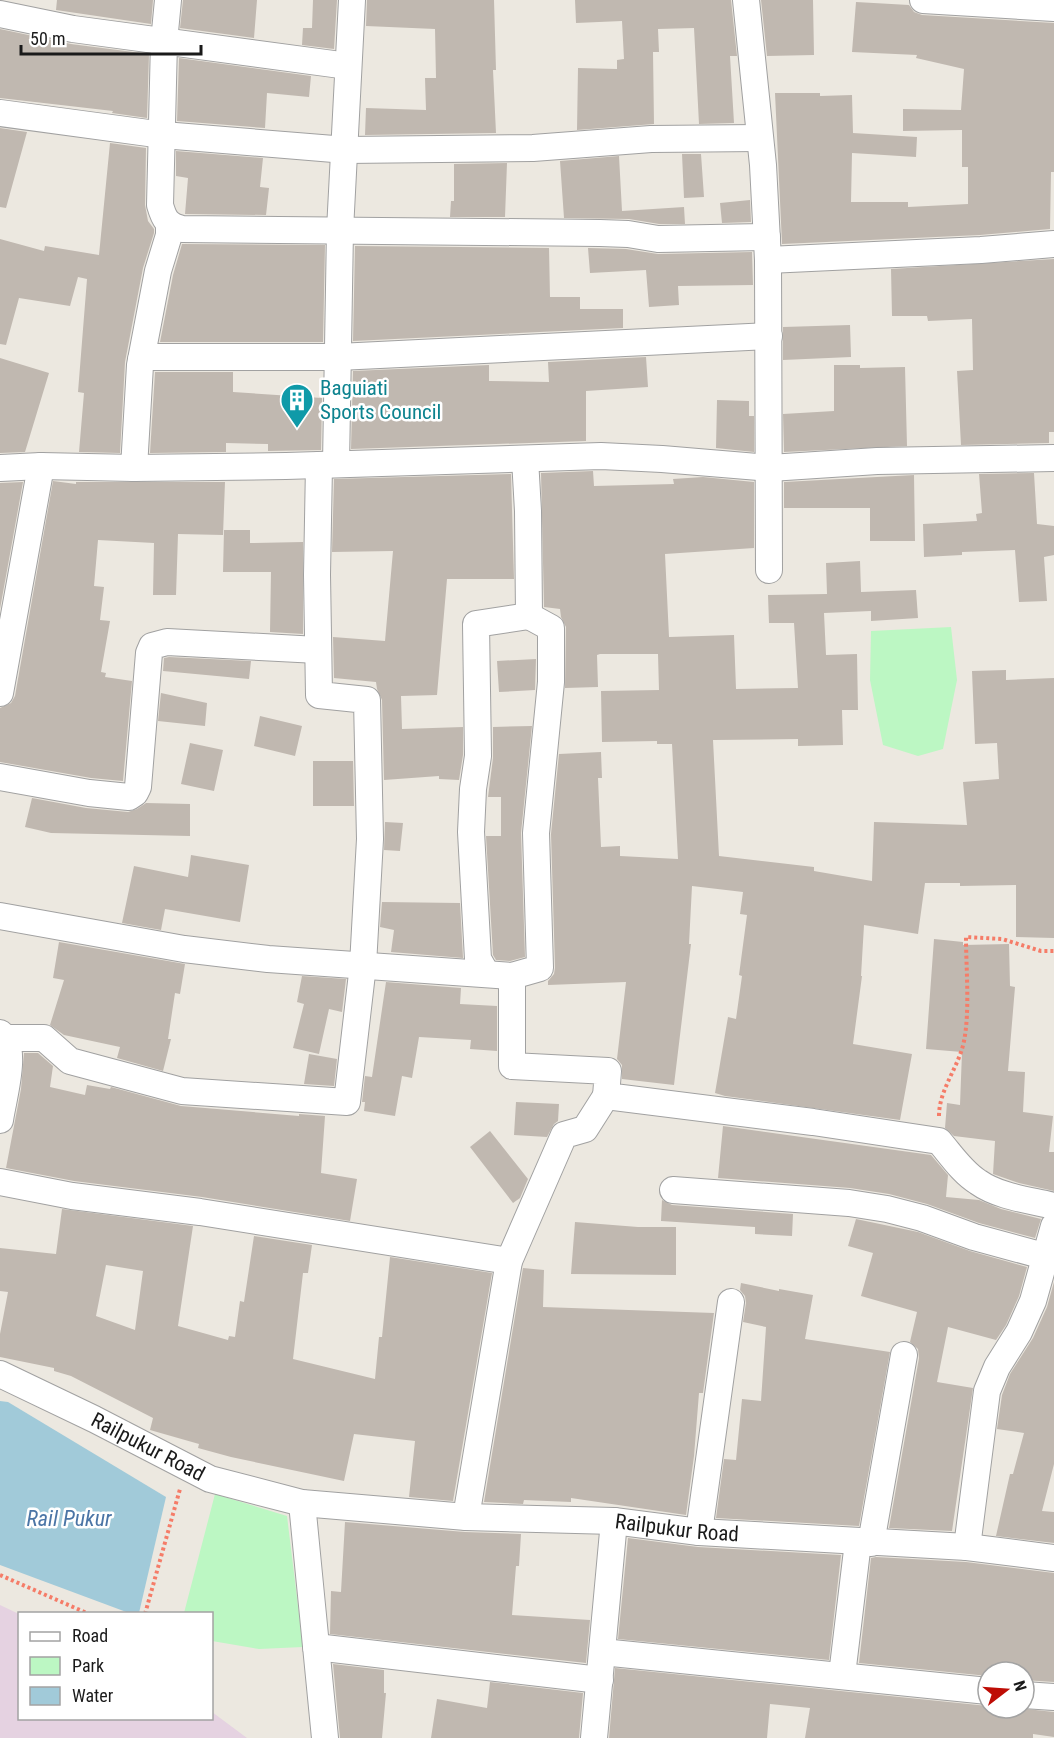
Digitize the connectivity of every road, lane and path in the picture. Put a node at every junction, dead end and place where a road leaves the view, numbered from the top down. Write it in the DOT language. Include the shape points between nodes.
graph roads {
  1 [pos="168,0"];
  2 [pos="352,0"];
  3 [pos="746,0"];
  4 [pos="923,0"];
  5 [pos="994,2"];
  6 [pos="1054,8"];
  7 [pos="0,14"];
  8 [pos="165,42"];
  9 [pos="348,66"];
  10 [pos="0,113"];
  11 [pos="163,135"];
  12 [pos="759,138"];
  13 [pos="346,150"];
  14 [pos="169,225"];
  15 [pos="340,230"];
  16 [pos="1054,244"];
  17 [pos="768,248"];
  18 [pos="769,336"];
  19 [pos="338,357"];
  20 [pos="141,360"];
  21 [pos="525,459"];
  22 [pos="1054,459"];
  23 [pos="327,464"];
  24 [pos="41,466"];
  25 [pos="0,468"];
  26 [pos="134,468"];
  27 [pos="770,468"];
  28 [pos="769,570"];
  29 [pos="10,573"];
  30 [pos="529,616"];
  31 [pos="318,650"];
  32 [pos="0,693"];
  33 [pos="0,777"];
  34 [pos="0,916"];
  35 [pos="1054,951"];
  36 [pos="363,965"];
  37 [pos="486,974"];
  38 [pos="512,976"];
  39 [pos="3,1036"];
  40 [pos="606,1096"];
  41 [pos="0,1120"];
  42 [pos="939,1141"];
  43 [pos="0,1182"];
  44 [pos="673,1190"];
  45 [pos="1054,1206"];
  46 [pos="1054,1226"];
  47 [pos="1044,1256"];
  48 [pos="509,1261"];
  49 [pos="731,1302"];
  50 [pos="904,1355"];
  51 [pos="0,1374"];
  52 [pos="202,1475"];
  53 [pos="302,1503"];
  54 [pos="466,1517"];
  55 [pos="614,1521"];
  56 [pos="699,1532"];
  57 [pos="865,1542"];
  58 [pos="967,1547"];
  59 [pos="1054,1558"];
  60 [pos="0,1575"];
  61 [pos="84,1612"];
  62 [pos="146,1612"];
  63 [pos="316,1647"];
  64 [pos="602,1652"];
  65 [pos="842,1675"];
  66 [pos="600,1680"];
  67 [pos="976,1690"];
  68 [pos="1036,1696"];
  69 [pos="1054,1697"];
  70 [pos="325,1738"];
  71 [pos="594,1738"];
  1 -- 8 [label="street"];
  2 -- 9 [label="street"];
  3 -- 12 [label="street"];
  4 -- 5 [label="street"];
  5 -- 6 [label="street"];
  7 -- 8 [label="street"];
  8 -- 9 [label="street"];
  8 -- 11 [label="street"];
  9 -- 13 [label="street"];
  10 -- 11 [label="street"];
  11 -- 13 [label="street"];
  11 -- 14 [label="street" via="160,205"];
  12 -- 13 [label="street" via="651,139 533,148"];
  12 -- 17 [label="street"];
  13 -- 15 [label="street"];
  14 -- 15 [label="street" via="182,229"];
  14 -- 20 [label="street"];
  15 -- 17 [label="street" via="628,234"];
  15 -- 19 [label="street"];
  16 -- 17 [label="street" via="981,250"];
  17 -- 18 [label="street"];
  18 -- 19 [label="street"];
  18 -- 27 [label="street"];
  19 -- 20 [label="street" via="152,356"];
  19 -- 23 [label="street"];
  20 -- 26 [label="street"];
  21 -- 23 [label="street"];
  21 -- 27 [label="street" via="611,456"];
  21 -- 30 [label="street"];
  22 -- 27 [label="street" via="877,461"];
  23 -- 26 [label="street"];
  23 -- 31 [label="street"];
  24 -- 25 [label="street"];
  24 -- 26 [label="street"];
  24 -- 29 [label="street"];
  27 -- 28 [label="street"];
  29 -- 32 [label="street"];
  30 -- 37 [label="street" via="476,624 478,756 471,832 478,959"];
  30 -- 38 [label="street" via="551,628 551,682 536,833 540,968"];
  31 -- 33 [label="street" via="167,642 152,646 138,787 129,797 89,794"];
  31 -- 36 [label="street" via="319,695 368,700 370,839"];
  34 -- 36 [label="street" via="184,949"];
  35 -- 42 [label="path" via="1002,939 966,937 964,1041 939,1104"];
  36 -- 37 [label="street"];
  36 -- 39 [label="street" via="347,1102 182,1091 70,1061 44,1038"];
  37 -- 38 [label="street"];
  38 -- 40 [label="street" via="512,1066 608,1071"];
  39 -- 41 [label="street" via="10,1055"];
  40 -- 42 [label="street"];
  40 -- 48 [label="street" via="585,1129 564,1135"];
  42 -- 45 [label="street" via="978,1183"];
  43 -- 48 [label="street"];
  44 -- 47 [label="street" via="887,1209"];
  46 -- 47 [label="street"];
  47 -- 58 [label="street" via="1033,1301 987,1391"];
  48 -- 54 [label="street"];
  49 -- 56 [label="street"];
  50 -- 57 [label="street"];
  51 -- 52 [label="street, Railpukur Road"];
  52 -- 53 [label="street, Railpukur Road"];
  52 -- 62 [label="path" via="181,1486"];
  53 -- 54 [label="street, Railpukur Road"];
  53 -- 63 [label="street"];
  54 -- 55 [label="street, Railpukur Road"];
  55 -- 56 [label="street, Railpukur Road"];
  55 -- 64 [label="street"];
  56 -- 57 [label="street, Railpukur Road"];
  57 -- 58 [label="street, Railpukur Road"];
  57 -- 65 [label="street"];
  58 -- 59 [label="street, Railpukur Road"];
  60 -- 61 [label="path"];
  63 -- 66 [label="street"];
  63 -- 70 [label="street"];
  64 -- 65 [label="street"];
  64 -- 66 [label="street"];
  65 -- 67 [label="street"];
  66 -- 71 [label="street"];
  68 -- 69 [label="street"];
}
